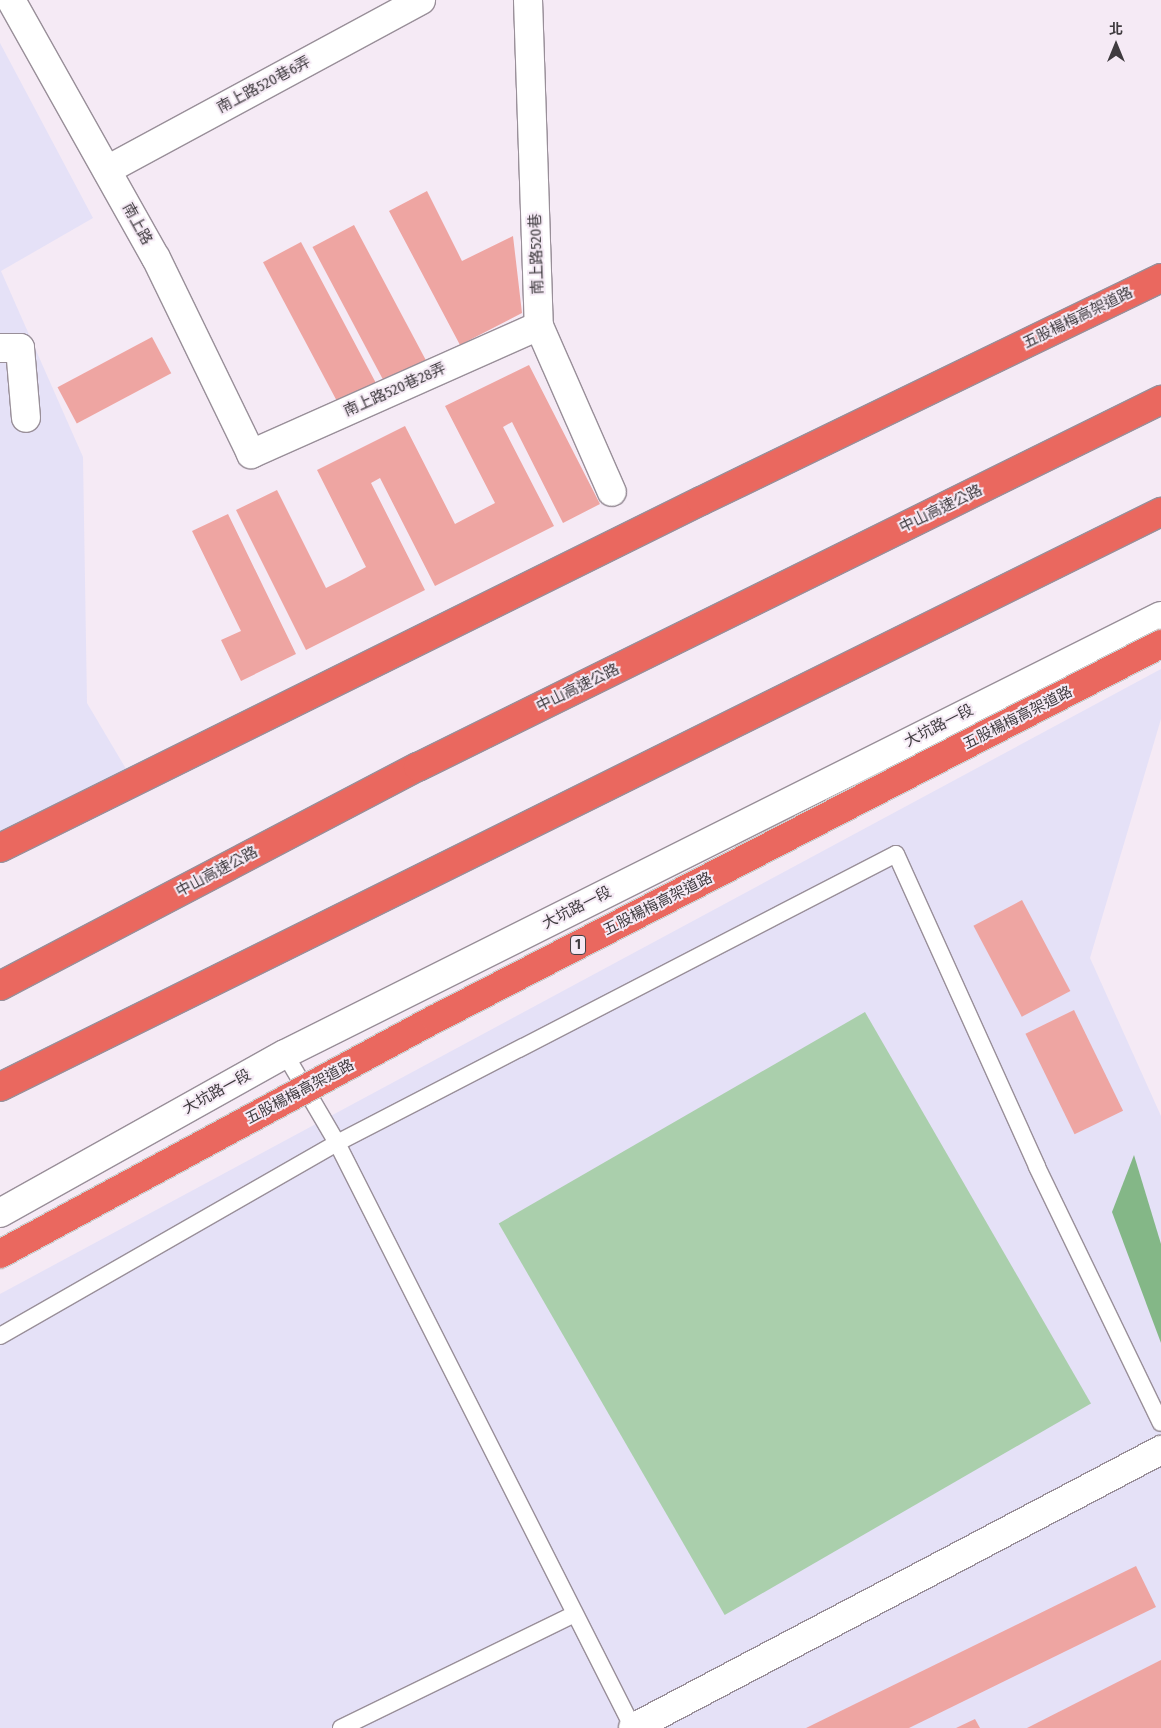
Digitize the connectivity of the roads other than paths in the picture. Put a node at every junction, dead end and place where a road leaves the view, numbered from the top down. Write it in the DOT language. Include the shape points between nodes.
graph roads {
  1 [pos="11,0"];
  2 [pos="422,0"];
  3 [pos="528,0"];
  4 [pos="106,170"];
  5 [pos="1161,278"];
  6 [pos="539,326"];
  7 [pos="0,348"];
  8 [pos="1161,400"];
  9 [pos="26,418"];
  10 [pos="251,454"];
  11 [pos="612,492"];
  12 [pos="1161,512"];
  13 [pos="1161,616"];
  14 [pos="1161,644"];
  15 [pos="0,848"];
  16 [pos="0,986"];
  17 [pos="285,1054"];
  18 [pos="0,1087"];
  19 [pos="337,1142"];
  20 [pos="0,1212"];
  21 [pos="0,1254"];
  22 [pos="0,1336"];
  23 [pos="1161,1423"];
  24 [pos="1161,1450"];
  25 [pos="574,1615"];
  26 [pos="341,1728"];
  27 [pos="633,1728"];
  1 -- 4 [label="street, 南上路"];
  2 -- 4 [label="street, 南上路520巷6弄"];
  3 -- 6 [label="street, 南上路520巷"];
  4 -- 10 [label="street, 南上路" via="156,258"];
  5 -- 15 [label="highway, 五股楊梅高架道路" via="710,496"];
  6 -- 10 [label="street, 南上路520巷28弄"];
  6 -- 11 [label="street, 南上路520巷"];
  7 -- 9 [label="street" via="20,348"];
  8 -- 16 [label="highway, 中山高速公路" via="418,767"];
  12 -- 18 [label="highway"];
  13 -- 17 [label="street, 大坑路一段"];
  14 -- 21 [label="highway, 五股楊梅高架道路 / 1, bridge" via="434,1019"];
  17 -- 19 [label="lane"];
  17 -- 20 [label="street, 大坑路一段"];
  19 -- 22 [label="lane"];
  19 -- 23 [label="lane" via="896,854 1036,1168"];
  19 -- 25 [label="lane"];
  24 -- 27 [label="street"];
  25 -- 26 [label="lane"];
  25 -- 27 [label="lane"];
}
